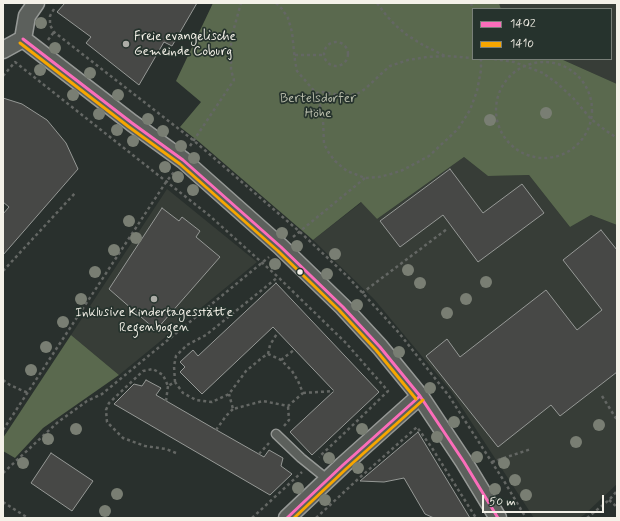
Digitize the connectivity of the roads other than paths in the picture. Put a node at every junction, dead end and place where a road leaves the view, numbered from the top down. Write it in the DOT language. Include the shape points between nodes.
graph roads {
  1 [pos="36,3"];
  2 [pos="23,39"];
  3 [pos="3,50"];
  4 [pos="420,396"];
  5 [pos="276,434"];
  6 [pos="328,479"];
  7 [pos="287,518"];
  8 [pos="498,518"];
  1 -- 2 [label="street" via="26,16"];
  2 -- 3 [label="street"];
  2 -- 4 [label="street" via="132,124 183,160 281,247 343,307"];
  4 -- 6 [label="street"];
  4 -- 8 [label="street"];
  5 -- 6 [label="lane"];
  6 -- 7 [label="street"];
}
